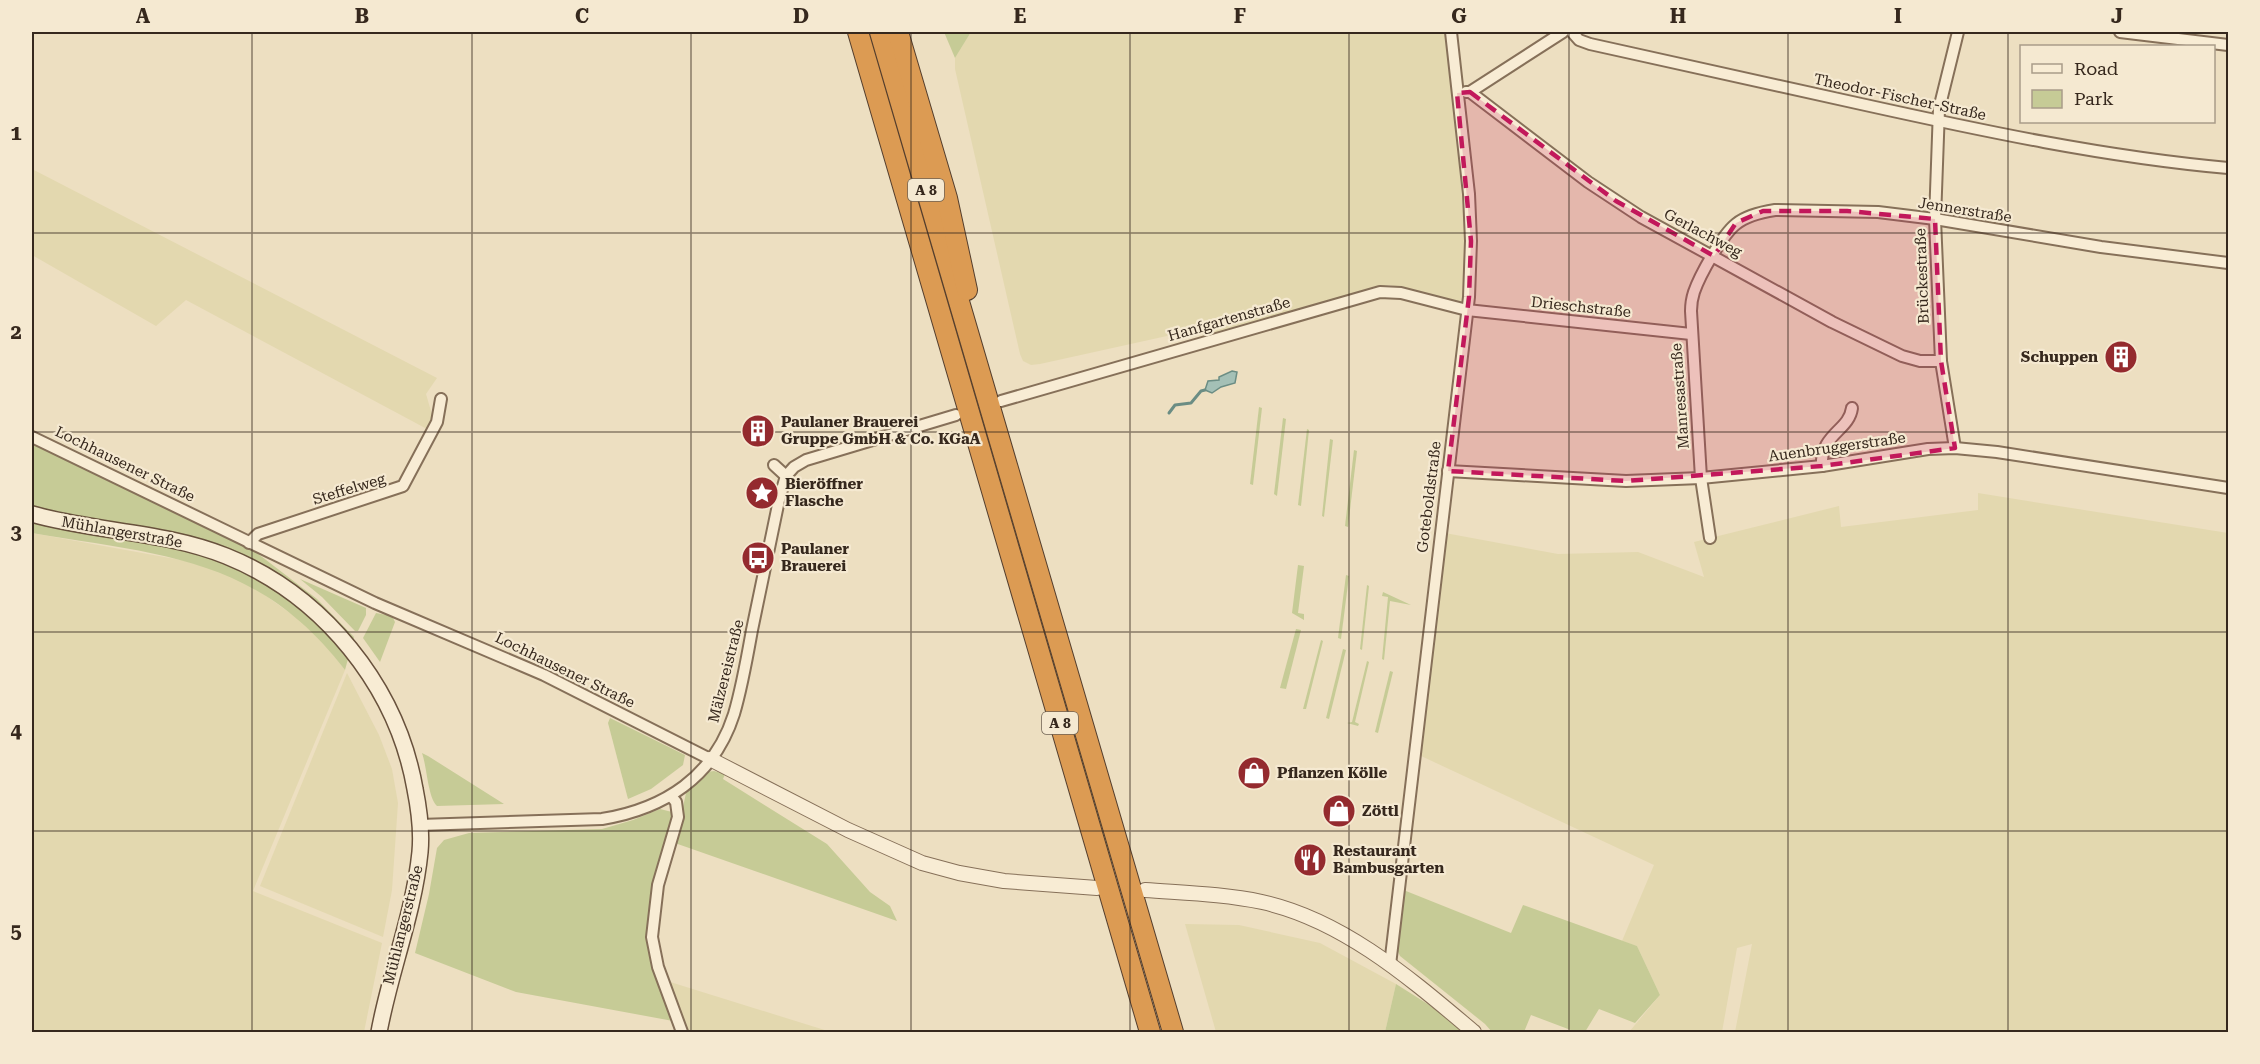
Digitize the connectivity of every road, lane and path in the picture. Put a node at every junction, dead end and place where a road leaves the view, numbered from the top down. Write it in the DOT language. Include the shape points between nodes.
graph roads {
  1 [pos="858,32"];
  2 [pos="880,32"];
  3 [pos="898,32"];
  4 [pos="1451,32"];
  5 [pos="1563,32"];
  6 [pos="1572,32"];
  7 [pos="1958,32"];
  8 [pos="2120,32"];
  9 [pos="2229,45"];
  10 [pos="1470,92"];
  11 [pos="1456,93"];
  12 [pos="1939,121"];
  13 [pos="2229,168"];
  14 [pos="1935,219"];
  15 [pos="1714,256"];
  16 [pos="2229,263"];
  17 [pos="1467,310"];
  18 [pos="1691,334"];
  19 [pos="973,349"];
  20 [pos="1941,361"];
  21 [pos="441,399"];
  22 [pos="1001,401"];
  23 [pos="1852,408"];
  24 [pos="956,415"];
  25 [pos="32,437"];
  26 [pos="1955,448"];
  27 [pos="774,465"];
  28 [pos="1822,466"];
  29 [pos="1448,471"];
  30 [pos="786,476"];
  31 [pos="1701,478"];
  32 [pos="2229,488"];
  33 [pos="32,514"];
  34 [pos="1710,538"];
  35 [pos="249,543"];
  36 [pos="710,759"];
  37 [pos="671,796"];
  38 [pos="420,825"];
  39 [pos="1097,888"];
  40 [pos="1144,890"];
  41 [pos="1390,965"];
  42 [pos="379,1032"];
  43 [pos="682,1032"];
  44 [pos="1150,1032"];
  45 [pos="1173,1032"];
  46 [pos="1474,1032"];
  1 -- 44 [label="highway, A 8"];
  2 -- 19 [label="highway, A 8"];
  3 -- 19 [label="highway" via="947,198 975,331"];
  4 -- 11 [label="street, Goteboldstraße"];
  5 -- 10 [label="street"];
  6 -- 12 [label="street, Theodor-Fischer-Straße" via="1590,44"];
  7 -- 12 [label="street, Brückestraße"];
  8 -- 9 [label="street"];
  10 -- 11 [label="street"];
  10 -- 15 [label="street, Gerlachweg" via="1616,201"];
  11 -- 17 [label="street, Goteboldstraße" via="1471,241"];
  12 -- 13 [label="street, Theodor-Fischer-Straße" via="2032,140"];
  12 -- 14 [label="street, Brückestraße"];
  14 -- 15 [label="street, Jennerstraße" via="1847,211 1762,211 1736,223"];
  14 -- 16 [label="street, Jennerstraße" via="2091,246"];
  14 -- 20 [label="street, Brückestraße"];
  15 -- 18 [label="street, Manresastraße" via="1693,295"];
  15 -- 20 [label="street, Gerlachweg" via="1892,351 1920,361"];
  17 -- 18 [label="street, Drieschstraße"];
  17 -- 22 [label="street, Hanfgartenstraße" via="1401,293 1380,292"];
  17 -- 29 [label="street, Goteboldstraße"];
  18 -- 31 [label="street, Manresastraße"];
  19 -- 45 [label="highway, A 8"];
  20 -- 26 [label="street, Brückestraße"];
  21 -- 35 [label="street, Steffelweg" via="436,422 403,486 258,534"];
  23 -- 28 [label="street" via="1851,415 1826,443"];
  24 -- 30 [label="street" via="819,455 794,467"];
  25 -- 35 [label="street, Lochhausener Straße"];
  26 -- 28 [label="street, Auenbruggerstraße"];
  26 -- 32 [label="street, Auenbruggerstraße"];
  27 -- 30 [label="street"];
  28 -- 31 [label="street, Auenbruggerstraße"];
  29 -- 31 [label="street, Auenbruggerstraße" via="1626,481"];
  29 -- 41 [label="street, Goteboldstraße"];
  30 -- 36 [label="street, Mälzereistraße" via="734,713"];
  31 -- 34 [label="street, Manresastraße"];
  33 -- 38 [label="main road, Mühlangerstraße" via="169,540 225,556 282,585 308,605 339,635 388,708 412,770"];
  35 -- 36 [label="street, Lochhausener Straße" via="375,603 544,675"];
  36 -- 37 [label="street, Mälzereistraße"];
  36 -- 39 [label="street, Lochhausener Straße" via="922,863 1004,881"];
  37 -- 38 [label="street, Mälzereistraße" via="630,815 602,819"];
  37 -- 43 [label="street" via="678,817 656,892 652,937 658,968"];
  38 -- 42 [label="main road, Mühlangerstraße" via="415,884"];
  40 -- 41 [label="street" via="1239,898 1286,909 1322,923"];
  41 -- 46 [label="street"];
}
